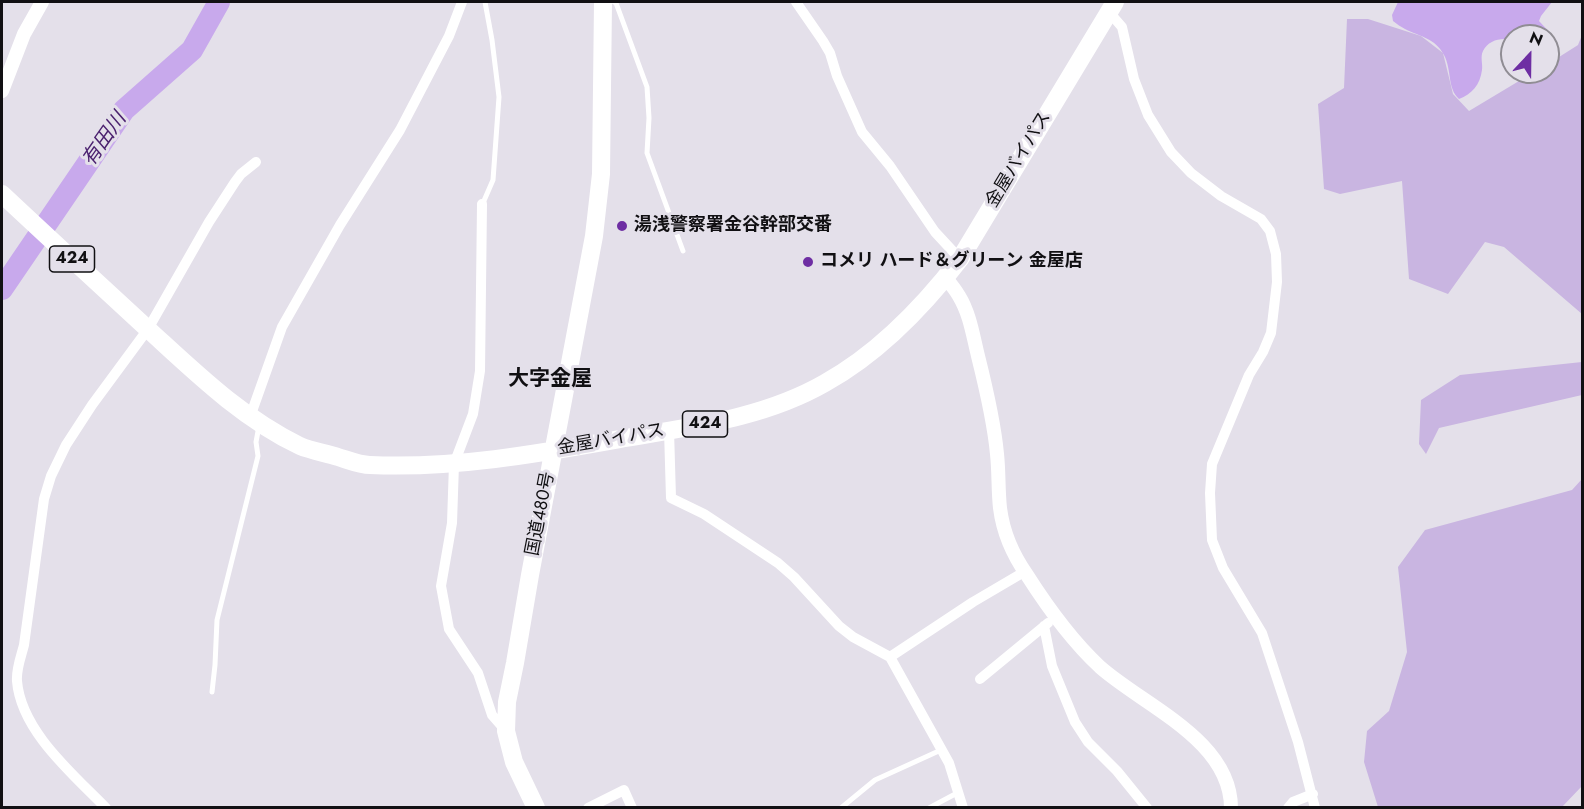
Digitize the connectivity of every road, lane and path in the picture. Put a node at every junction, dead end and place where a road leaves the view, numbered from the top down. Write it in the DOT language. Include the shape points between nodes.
graph roads {
  1 [pos="42,2"];
  2 [pos="462,2"];
  3 [pos="485,2"];
  4 [pos="603,2"];
  5 [pos="614,2"];
  6 [pos="796,2"];
  7 [pos="1112,7"];
  8 [pos="2,91"];
  9 [pos="256,162"];
  10 [pos="2,194"];
  11 [pos="482,204"];
  12 [pos="683,251"];
  13 [pos="960,259"];
  14 [pos="945,277"];
  15 [pos="145,326"];
  16 [pos="255,420"];
  17 [pos="669,430"];
  18 [pos="553,451"];
  19 [pos="454,464"];
  20 [pos="1024,572"];
  21 [pos="1055,616"];
  22 [pos="1044,626"];
  23 [pos="890,657"];
  24 [pos="980,679"];
  25 [pos="212,692"];
  26 [pos="506,731"];
  27 [pos="941,750"];
  28 [pos="959,792"];
  29 [pos="1313,794"];
  30 [pos="106,807"];
  31 [pos="536,807"];
  32 [pos="588,807"];
  33 [pos="632,807"];
  34 [pos="841,807"];
  35 [pos="929,807"];
  36 [pos="963,807"];
  37 [pos="1147,807"];
  38 [pos="1231,807"];
  39 [pos="1288,807"];
  40 [pos="1315,807"];
  1 -- 8 [label="street" via="24,33"];
  2 -- 16 [label="street" via="449,36 400,130 282,327"];
  3 -- 11 [label="lane" via="499,97 493,180"];
  4 -- 18 [label="highway, 国道480号" via="601,174 594,236"];
  5 -- 12 [label="lane" via="646,87 647,153"];
  6 -- 13 [label="street" via="830,53 862,132 935,232"];
  7 -- 13 [label="highway, 金屋バイパス / 424"];
  7 -- 29 [label="street" via="1122,27 1134,79 1148,115 1171,152 1221,196 1261,219 1270,231 1276,254 1271,333 1212,464 1212,540 1223,568 1262,633"];
  9 -- 15 [label="street" via="235,182"];
  10 -- 15 [label="highway, 金屋バイパス / 424"];
  11 -- 19 [label="street" via="480,371 473,414"];
  13 -- 14 [label="highway, 金屋バイパス / 424"];
  14 -- 17 [label="highway, 金屋バイパス / 424" via="885,341 824,384 738,417"];
  14 -- 20 [label="street" via="960,296 969,320 992,419 1000,509 1008,541"];
  15 -- 16 [label="highway, 金屋バイパス / 424"];
  15 -- 30 [label="street" via="66,446 51,476 17,669 20,696 34,728"];
  16 -- 19 [label="highway, 金屋バイパス / 424" via="303,447 367,465"];
  16 -- 25 [label="lane" via="258,456 217,620"];
  17 -- 18 [label="highway, 金屋バイパス / 424"];
  17 -- 23 [label="street" via="670,498 704,514 778,563 839,626"];
  18 -- 19 [label="highway, 金屋バイパス / 424"];
  18 -- 26 [label="highway, 国道480号" via="507,702"];
  19 -- 26 [label="street" via="452,523 441,586 449,629 478,673 492,715"];
  20 -- 21 [label="street"];
  20 -- 23 [label="street"];
  21 -- 22 [label="street"];
  21 -- 38 [label="street" via="1101,667 1203,746 1226,779"];
  22 -- 24 [label="street"];
  22 -- 37 [label="street" via="1052,666 1075,722 1088,742"];
  23 -- 27 [label="street"];
  26 -- 31 [label="highway, 国道480号" via="514,762"];
  27 -- 28 [label="street"];
  27 -- 34 [label="lane" via="875,780"];
  28 -- 35 [label="lane"];
  28 -- 36 [label="street"];
  29 -- 39 [label="street"];
  29 -- 40 [label="street"];
  32 -- 33 [label="street" via="624,790"];
}
